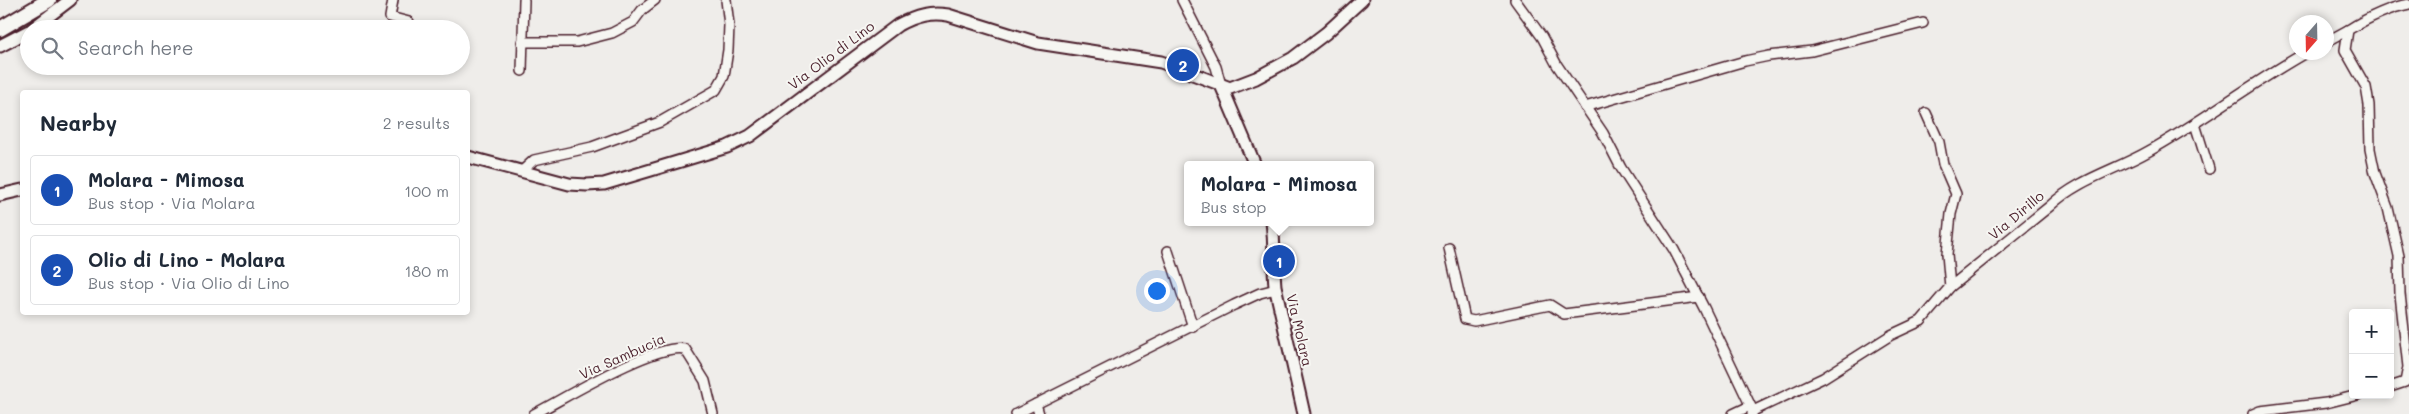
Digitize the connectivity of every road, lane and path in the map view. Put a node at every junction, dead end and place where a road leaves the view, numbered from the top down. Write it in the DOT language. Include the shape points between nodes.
graph roads {
  1 [pos="49,0"];
  2 [pos="70,0"];
  3 [pos="394,0"];
  4 [pos="524,0"];
  5 [pos="655,0"];
  6 [pos="726,0"];
  7 [pos="1182,0"];
  8 [pos="1362,0"];
  9 [pos="1515,0"];
  10 [pos="2409,4"];
  11 [pos="44,20"];
  12 [pos="401,20"];
  13 [pos="1923,23"];
  14 [pos="0,29"];
  15 [pos="2348,30"];
  16 [pos="20,36"];
  17 [pos="2334,38"];
  18 [pos="522,42"];
  19 [pos="0,46"];
  20 [pos="2292,60"];
  21 [pos="522,71"];
  22 [pos="1221,85"];
  23 [pos="1585,107"];
  24 [pos="1926,113"];
  25 [pos="2195,124"];
  26 [pos="470,158"];
  27 [pos="1253,161"];
  28 [pos="2208,169"];
  29 [pos="522,171"];
  30 [pos="20,190"];
  31 [pos="0,195"];
  32 [pos="1272,226"];
  33 [pos="1449,248"];
  34 [pos="1168,252"];
  35 [pos="1950,287"];
  36 [pos="1276,289"];
  37 [pos="1698,297"];
  38 [pos="1193,327"];
  39 [pos="2407,383"];
  40 [pos="2394,386"];
  41 [pos="2349,397"];
  42 [pos="1036,404"];
  43 [pos="1752,410"];
  44 [pos="534,414"];
  45 [pos="713,414"];
  46 [pos="1016,414"];
  47 [pos="1039,414"];
  48 [pos="1304,414"];
  49 [pos="1733,414"];
  50 [pos="2253,414"];
  1 -- 14 [label="main road"];
  2 -- 11 [label="street"];
  3 -- 12 [label="street" via="390,17"];
  4 -- 18 [label="street"];
  5 -- 18 [label="street" via="633,22 612,33 577,42"];
  6 -- 29 [label="street" via="728,50 724,76 716,90 660,122 592,147 534,160"];
  7 -- 22 [label="street" via="1216,67"];
  8 -- 22 [label="street" via="1326,34 1287,62 1237,86"];
  9 -- 23 [label="street"];
  10 -- 15 [label="street" via="2396,6"];
  13 -- 23 [label="street" via="1812,51 1746,61"];
  15 -- 17 [label="street"];
  15 -- 39 [label="street" via="2345,50 2366,87 2370,105 2368,136 2375,173 2388,208 2399,256"];
  16 -- 19 [label="street"];
  18 -- 21 [label="street"];
  20 -- 25 [label="street, Via Dirillo"];
  22 -- 27 [label="street"];
  22 -- 29 [label="street, Via Olio di Lino" via="1161,62 1038,43 935,13 911,18 898,25 750,136 727,147 604,184 569,184"];
  23 -- 37 [label="street" via="1674,250"];
  24 -- 35 [label="street" via="1956,194 1947,254"];
  25 -- 28 [label="street"];
  25 -- 35 [label="street, Via Dirillo" via="2126,164 2064,192"];
  26 -- 29 [label="street, Via Olio di Lino"];
  30 -- 31 [label="street"];
  32 -- 36 [label="street, Via Molara"];
  33 -- 37 [label="street" via="1465,319 1474,321 1550,305 1564,314"];
  34 -- 38 [label="street"];
  35 -- 43 [label="street, Via Dirillo" via="1921,321 1891,335 1823,378"];
  36 -- 38 [label="street" via="1260,293"];
  36 -- 48 [label="street, Via Molara"];
  37 -- 43 [label="street"];
  38 -- 42 [label="street"];
  39 -- 40 [label="street"];
  41 -- 50 [label="street"];
  42 -- 46 [label="street"];
  42 -- 47 [label="street"];
  43 -- 49 [label="street, Via Dirillo"];
  44 -- 45 [label="street, Via Sambucia" via="619,369 660,351 678,347 686,348 705,381"];
}
